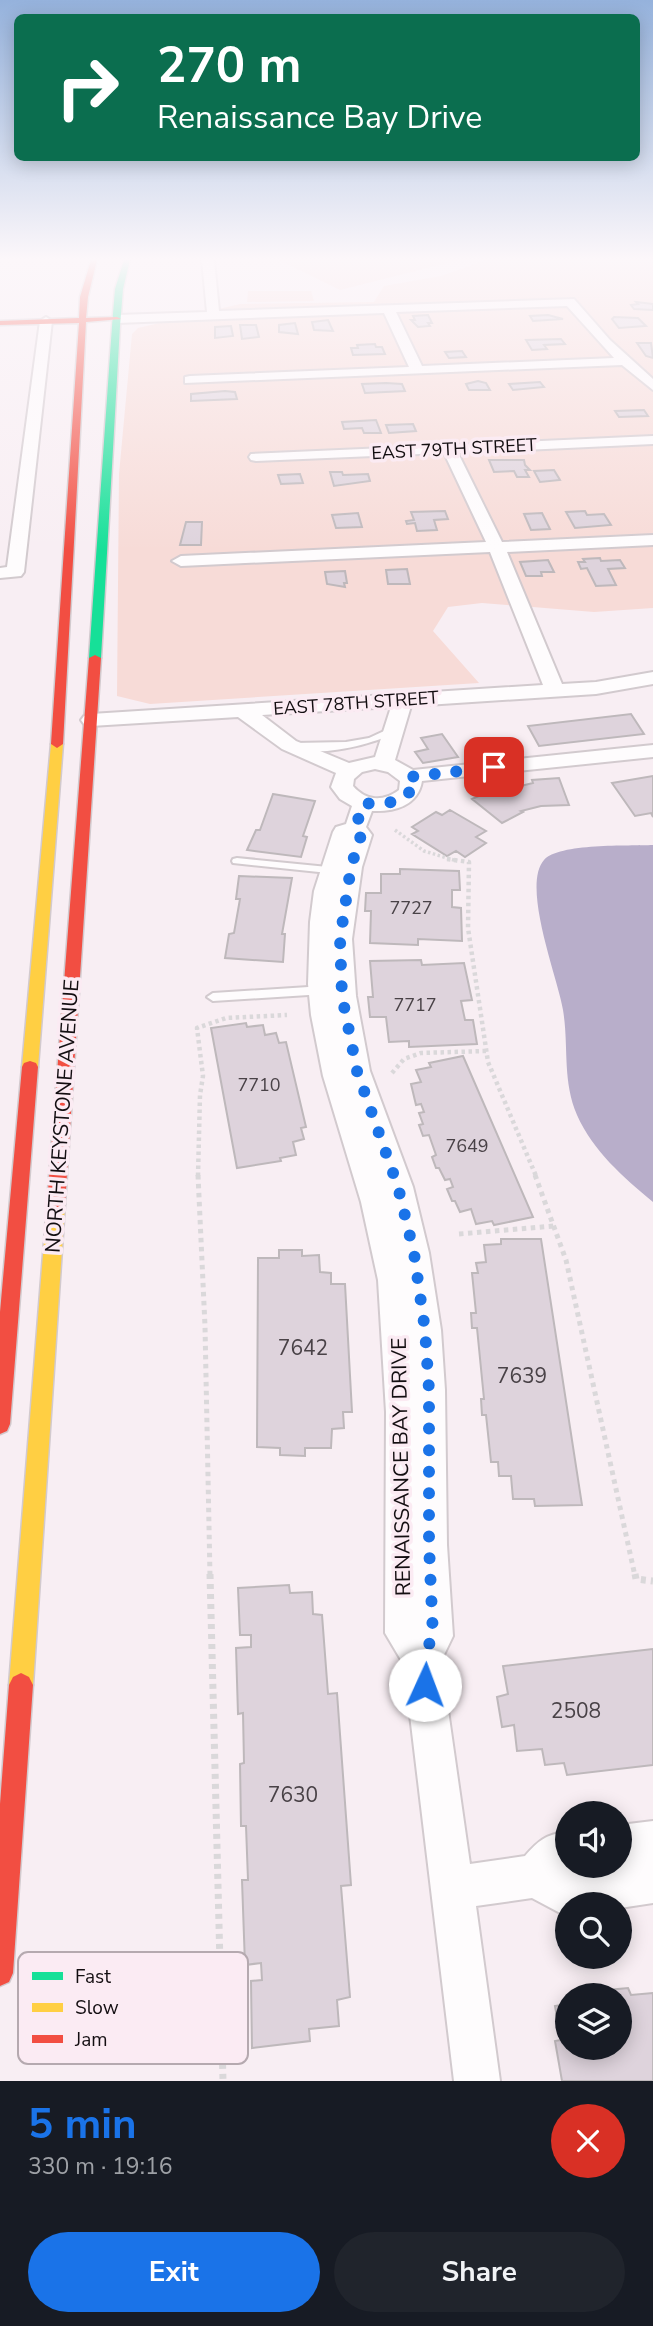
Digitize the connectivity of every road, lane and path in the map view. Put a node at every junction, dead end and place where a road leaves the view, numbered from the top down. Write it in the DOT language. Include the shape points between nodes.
graph roads {
  1 [pos="41,357"];
  2 [pos="82,357"];
  3 [pos="113,357"];
  4 [pos="410,357"];
  5 [pos="623,357"];
  6 [pos="628,361"];
  7 [pos="416,370"];
  8 [pos="190,380"];
  9 [pos="653,386"];
  10 [pos="653,440"];
  11 [pos="449,449"];
  12 [pos="256,457"];
  13 [pos="653,540"];
  14 [pos="496,548"];
  15 [pos="181,561"];
  16 [pos="8,573"];
  17 [pos="653,678"];
  18 [pos="555,690"];
  19 [pos="403,699"];
  20 [pos="242,710"];
  21 [pos="75,721"];
  22 [pos="395,729"];
  23 [pos="291,746"];
  24 [pos="653,751"];
  25 [pos="383,764"];
  26 [pos="349,771"];
  27 [pos="408,777"];
  28 [pos="359,816"];
  29 [pos="395,830"];
  30 [pos="237,861"];
  31 [pos="341,872"];
  32 [pos="331,989"];
  33 [pos="213,997"];
  34 [pos="286,1015"];
  35 [pos="486,1051"];
  36 [pos="392,1073"];
  37 [pos="554,1226"];
  38 [pos="459,1234"];
  39 [pos="0,1423"];
  40 [pos="653,1581"];
  41 [pos="653,1842"];
  42 [pos="632,1845"];
  43 [pos="552,1864"];
  44 [pos="653,1882"];
  45 [pos="452,1888"];
  46 [pos="219,1952"];
  47 [pos="0,1973"];
  48 [pos="477,2081"];
  1 -- 16 [label="street"];
  2 -- 21 [label="main road, NORTH KEYSTONE AVENUE"];
  3 -- 21 [label="main road, NORTH KEYSTONE AVENUE"];
  4 -- 7 [label="street"];
  5 -- 6 [label="street"];
  6 -- 7 [label="street"];
  6 -- 9 [label="street"];
  7 -- 8 [label="street"];
  10 -- 11 [label="street, EAST 79TH STREET"];
  11 -- 12 [label="street, EAST 79TH STREET"];
  11 -- 14 [label="street"];
  13 -- 14 [label="street"];
  14 -- 15 [label="street"];
  14 -- 18 [label="street"];
  17 -- 18 [label="street, EAST 78TH STREET" via="611,687"];
  18 -- 19 [label="street, EAST 78TH STREET"];
  19 -- 20 [label="street, EAST 78TH STREET"];
  19 -- 22 [label="street"];
  20 -- 21 [label="street, EAST 78TH STREET"];
  20 -- 23 [label="street"];
  21 -- 39 [label="main road, NORTH KEYSTONE AVENUE"];
  21 -- 47 [label="main road, NORTH KEYSTONE AVENUE"];
  22 -- 23 [label="lane" via="350,744"];
  22 -- 25 [label="street"];
  23 -- 26 [label="street"];
  24 -- 27 [label="street"];
  25 -- 26 [label="street"];
  25 -- 27 [label="street"];
  26 -- 28 [label="street" via="342,787"];
  27 -- 28 [label="street" via="409,793"];
  28 -- 31 [label="street, RENAISSANCE BAY DRIVE" via="361,835"];
  29 -- 35 [label="path" via="437,858 469,862 468,928"];
  30 -- 31 [label="lane"];
  31 -- 32 [label="street, RENAISSANCE BAY DRIVE" via="340,939"];
  32 -- 33 [label="lane"];
  32 -- 45 [label="street, RENAISSANCE BAY DRIVE" via="398,1187 425,1330 433,1636 422,1659"];
  34 -- 46 [label="path" via="215,1020 197,1028 204,1076 198,1192"];
  35 -- 36 [label="path" via="421,1053 404,1059"];
  35 -- 37 [label="path"];
  37 -- 38 [label="path"];
  37 -- 40 [label="path" via="566,1260 636,1579"];
  41 -- 42 [label="street"];
  43 -- 44 [label="street" via="564,1894"];
  43 -- 45 [label="street"];
  45 -- 48 [label="street, RENAISSANCE BAY DRIVE"];
}
